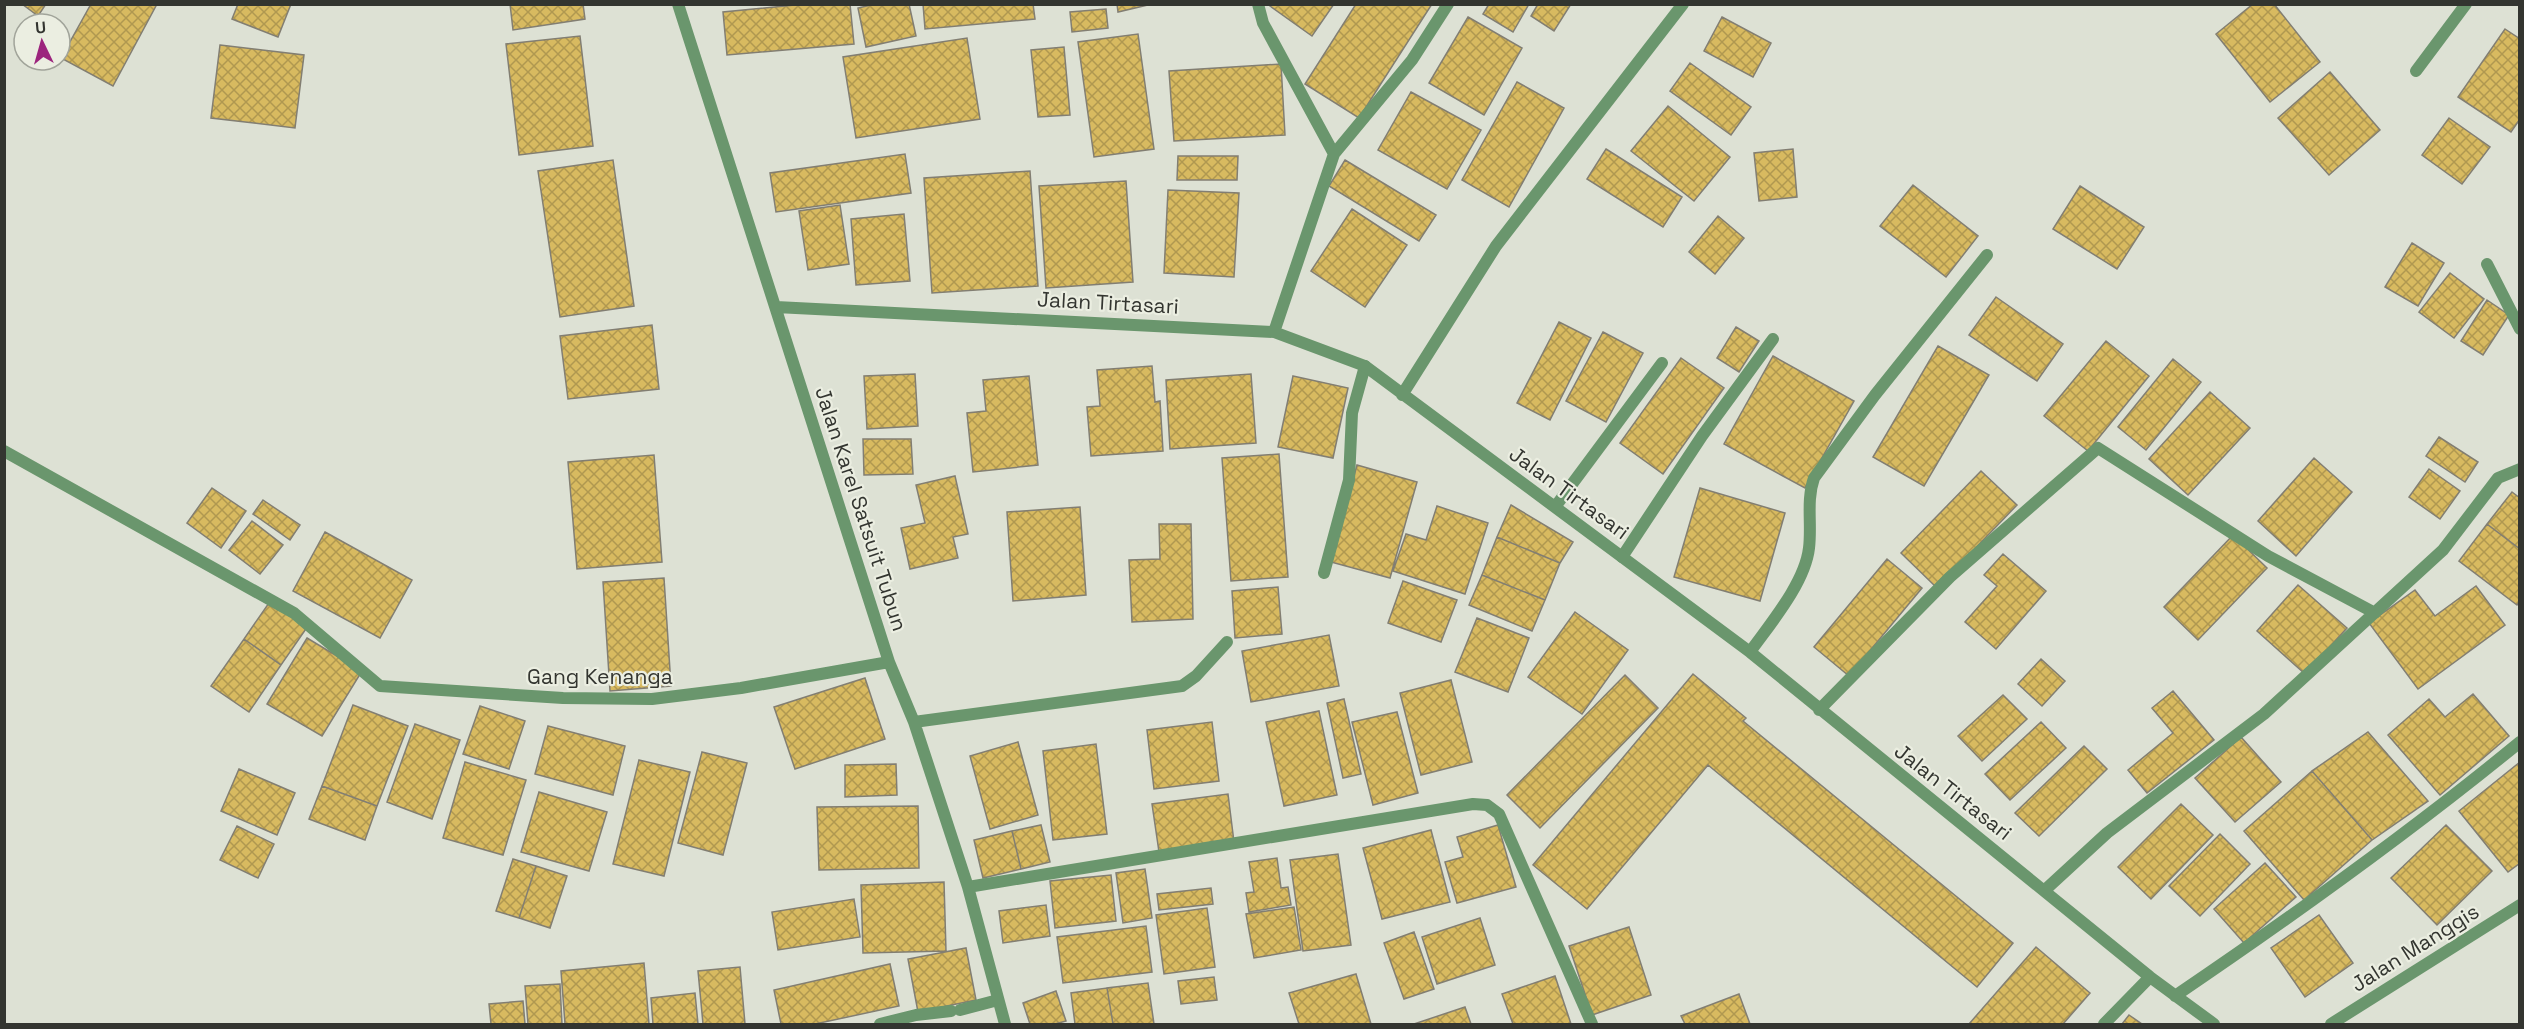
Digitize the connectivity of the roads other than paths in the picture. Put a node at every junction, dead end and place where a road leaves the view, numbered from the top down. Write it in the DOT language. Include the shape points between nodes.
graph roads {
  1 [pos="678,4"];
  2 [pos="1258,4"];
  3 [pos="1448,4"];
  4 [pos="1683,4"];
  5 [pos="2466,4"];
  6 [pos="2416,71"];
  7 [pos="1334,154"];
  8 [pos="1987,255"];
  9 [pos="2487,264"];
  10 [pos="776,307"];
  11 [pos="2520,329"];
  12 [pos="1274,332"];
  13 [pos="1773,339"];
  14 [pos="1662,363"];
  15 [pos="1365,366"];
  16 [pos="1402,394"];
  17 [pos="4,451"];
  18 [pos="2520,469"];
  19 [pos="1555,507"];
  20 [pos="1622,557"];
  21 [pos="1324,573"];
  22 [pos="2375,613"];
  23 [pos="1227,642"];
  24 [pos="1750,652"];
  25 [pos="889,662"];
  26 [pos="1819,710"];
  27 [pos="914,722"];
  28 [pos="2520,742"];
  29 [pos="968,887"];
  30 [pos="2045,890"];
  31 [pos="2520,905"];
  32 [pos="2150,977"];
  33 [pos="2175,996"];
  34 [pos="999,1005"];
  35 [pos="880,1024"];
  36 [pos="994,1024"];
  37 [pos="1005,1024"];
  38 [pos="1592,1024"];
  39 [pos="2104,1024"];
  40 [pos="2214,1024"];
  41 [pos="2331,1024"];
  1 -- 10 [label="street, Jalan Karel Satsuit Tubun"];
  2 -- 7 [label="street" via="1263,23"];
  3 -- 7 [label="street" via="1412,60"];
  4 -- 16 [label="street" via="1496,246"];
  5 -- 6 [label="street"];
  7 -- 12 [label="street"];
  8 -- 24 [label="street" via="1875,394 1814,478 1810,489 1809,549 1794,589"];
  9 -- 11 [label="street"];
  10 -- 12 [label="street, Jalan Tirtasari"];
  10 -- 25 [label="street, Jalan Karel Satsuit Tubun"];
  12 -- 15 [label="street, Jalan Tirtasari"];
  13 -- 20 [label="street" via="1702,436"];
  14 -- 19 [label="street"];
  15 -- 16 [label="street, Jalan Tirtasari"];
  15 -- 21 [label="street" via="1352,413 1349,480"];
  16 -- 19 [label="street, Jalan Tirtasari"];
  17 -- 25 [label="street, Gang Kenanga" via="294,613 380,686 563,698 652,699"];
  18 -- 22 [label="street" via="2498,478 2443,550"];
  19 -- 20 [label="street, Jalan Tirtasari"];
  20 -- 24 [label="street, Jalan Tirtasari"];
  22 -- 26 [label="street" via="2268,555 2098,448 1950,577"];
  22 -- 30 [label="street" via="2264,714 2107,833"];
  23 -- 27 [label="street" via="1182,686"];
  24 -- 26 [label="street, Jalan Tirtasari"];
  25 -- 27 [label="street, Jalan Karel Satsuit Tubun"];
  26 -- 30 [label="street, Jalan Tirtasari"];
  27 -- 29 [label="street, Jalan Karel Satsuit Tubun"];
  28 -- 33 [label="street" via="2435,812"];
  29 -- 34 [label="street, Jalan Karel Satsuit Tubun"];
  29 -- 38 [label="street" via="1473,804 1487,805 1499,814"];
  30 -- 32 [label="street, Jalan Tirtasari"];
  31 -- 41 [label="street, Jalan Manggis"];
  32 -- 33 [label="street, Jalan Tirtasari"];
  32 -- 39 [label="street"];
  33 -- 40 [label="street, Jalan Tirtasari"];
  34 -- 35 [label="street"];
  34 -- 36 [label="street"];
  34 -- 37 [label="street, Jalan Karel Satsuit Tubun"];
}
